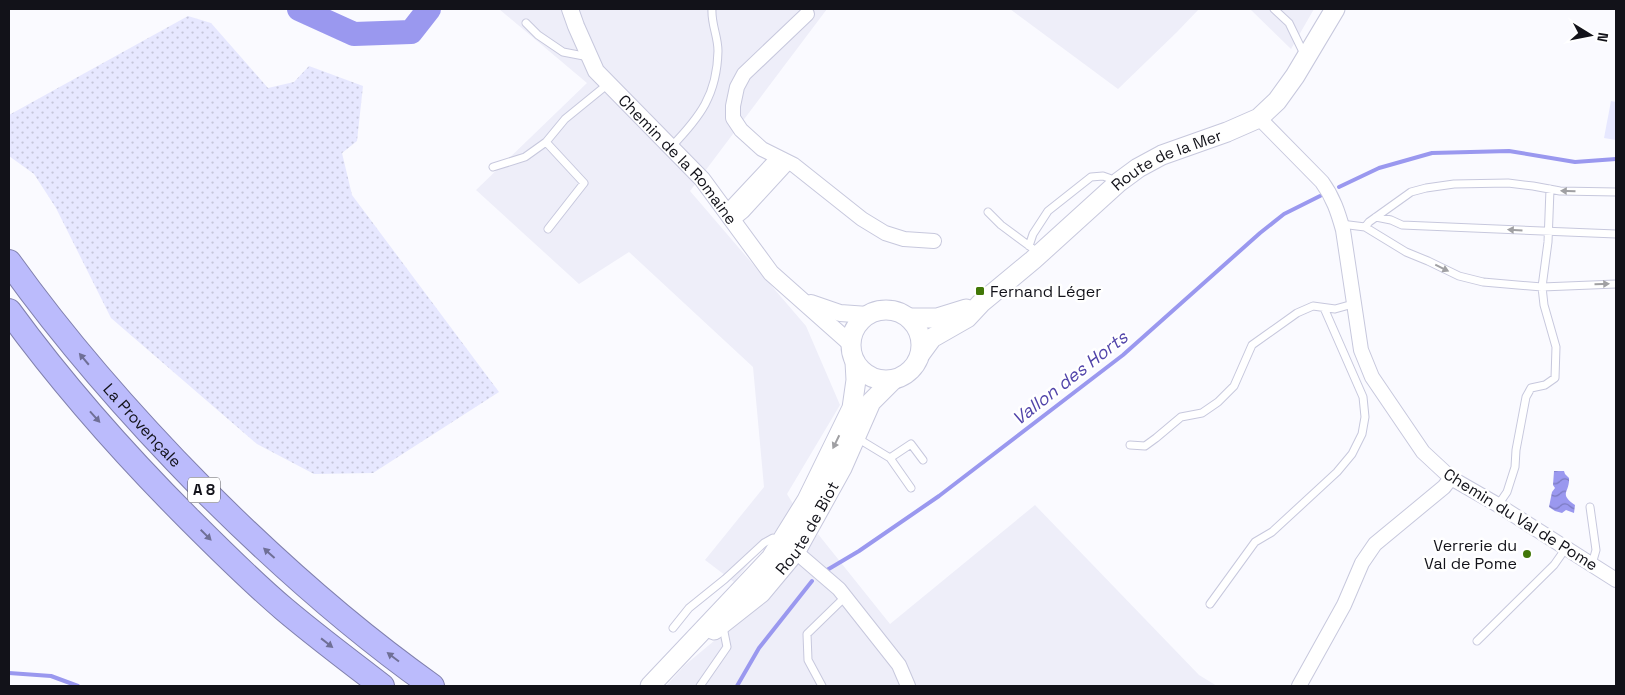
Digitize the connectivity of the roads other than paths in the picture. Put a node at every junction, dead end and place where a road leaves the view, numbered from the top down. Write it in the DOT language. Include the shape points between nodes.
graph roads {
  1 [pos="570,9"];
  2 [pos="712,9"];
  3 [pos="1274,9"];
  4 [pos="1335,9"];
  5 [pos="807,14"];
  6 [pos="526,23"];
  7 [pos="590,58"];
  8 [pos="1306,58"];
  9 [pos="608,83"];
  10 [pos="1259,118"];
  11 [pos="546,142"];
  12 [pos="671,147"];
  13 [pos="783,160"];
  14 [pos="493,167"];
  15 [pos="1119,182"];
  16 [pos="1550,189"];
  17 [pos="1616,192"];
  18 [pos="988,212"];
  19 [pos="729,216"];
  20 [pos="1376,217"];
  21 [pos="1341,224"];
  22 [pos="1365,227"];
  23 [pos="548,229"];
  24 [pos="1548,232"];
  25 [pos="1616,234"];
  26 [pos="934,241"];
  27 [pos="1034,250"];
  28 [pos="9,262"];
  29 [pos="1616,284"];
  30 [pos="1542,287"];
  31 [pos="802,300"];
  32 [pos="981,303"];
  33 [pos="1353,304"];
  34 [pos="1324,308"];
  35 [pos="9,311"];
  36 [pos="868,315"];
  37 [pos="909,318"];
  38 [pos="853,353"];
  39 [pos="921,353"];
  40 [pos="893,380"];
  41 [pos="852,408"];
  42 [pos="858,432"];
  43 [pos="1130,445"];
  44 [pos="890,458"];
  45 [pos="923,460"];
  46 [pos="1451,478"];
  47 [pos="911,488"];
  48 [pos="1498,505"];
  49 [pos="1590,507"];
  50 [pos="789,546"];
  51 [pos="1566,548"];
  52 [pos="1592,564"];
  53 [pos="757,572"];
  54 [pos="1616,580"];
  55 [pos="846,597"];
  56 [pos="1210,604"];
  57 [pos="722,625"];
  58 [pos="673,628"];
  59 [pos="1477,641"];
  60 [pos="688,647"];
  61 [pos="382,686"];
  62 [pos="432,686"];
  63 [pos="650,686"];
  64 [pos="700,686"];
  65 [pos="822,686"];
  66 [pos="908,686"];
  67 [pos="1299,686"];
  1 -- 7 [label="street, Chemin de la Romaine"];
  2 -- 12 [label="lane" via="711,20 718,50 711,94 690,127"];
  3 -- 8 [label="lane" via="1289,23"];
  4 -- 8 [label="main road, Route de la Mer"];
  5 -- 13 [label="street" via="744,74 733,106 733,118 741,130 762,150"];
  6 -- 7 [label="lane" via="563,52"];
  7 -- 9 [label="street, Chemin de la Romaine"];
  8 -- 10 [label="main road, Route de la Mer" via="1277,101"];
  9 -- 11 [label="lane" via="565,120"];
  9 -- 12 [label="street, Chemin de la Romaine"];
  10 -- 15 [label="main road, Route de la Mer" via="1162,155"];
  10 -- 21 [label="street, Chemin du Val de Pome" via="1322,182 1338,210"];
  11 -- 14 [label="lane" via="525,157"];
  11 -- 23 [label="lane" via="584,183"];
  12 -- 19 [label="street, Chemin de la Romaine" via="702,179"];
  13 -- 19 [label="street" via="733,206"];
  13 -- 26 [label="street" via="885,233 904,239"];
  15 -- 27 [label="main road, Route de la Mer"];
  15 -- 27 [label="lane" via="1103,176 1091,177 1048,211 1033,234"];
  17 -- 16 [label="lane, one-way"];
  16 -- 20 [label="lane" via="1508,183 1426,188 1411,192"];
  16 -- 24 [label="lane"];
  18 -- 27 [label="lane"];
  19 -- 31 [label="street, Chemin de la Romaine" via="771,273"];
  20 -- 22 [label="lane"];
  24 -- 20 [label="lane, one-way" via="1407,225"];
  21 -- 22 [label="lane"];
  21 -- 33 [label="street, Chemin du Val de Pome"];
  22 -- 30 [label="lane, one-way" via="1398,248 1458,276 1483,282"];
  24 -- 25 [label="lane"];
  24 -- 30 [label="lane"];
  27 -- 32 [label="main road, Route de la Mer"];
  62 -- 28 [label="highway, La Provençale / A 8, one-way" via="364,635 234,520 130,414"];
  30 -- 29 [label="lane, one-way"];
  30 -- 48 [label="lane" via="1556,347 1555,378 1531,388 1526,397 1515,467 1507,492"];
  31 -- 36 [label="street, Chemin de la Romaine" via="840,313"];
  31 -- 38 [label="street, Chemin de la Romaine"];
  32 -- 37 [label="main road" via="937,318"];
  32 -- 39 [label="main road, Route de la Mer" via="967,318 932,338"];
  33 -- 34 [label="lane"];
  33 -- 46 [label="street, Chemin du Val de Pome" via="1361,350 1372,377 1423,452"];
  34 -- 43 [label="lane" via="1313,306 1297,313 1252,345 1234,386 1218,402 1202,413 1181,416 1145,446"];
  34 -- 56 [label="lane" via="1363,397 1365,417 1362,434 1352,454 1337,472 1272,532 1255,542"];
  35 -- 61 [label="highway, La Provençale / A 8, one-way" via="76,396 149,478 283,608"];
  36 -- 37 [label="main road" via="889,310"];
  36 -- 38 [label="main road" via="854,332"];
  37 -- 39 [label="main road" via="920,334"];
  38 -- 40 [label="main road" via="862,371 882,381"];
  38 -- 41 [label="main road, Route de Biot" via="856,380"];
  39 -- 40 [label="main road" via="911,371"];
  40 -- 42 [label="main road, Route de Biot" via="871,402"];
  41 -- 42 [label="lane"];
  41 -- 50 [label="main road, Route de Biot, one-way" via="807,500"];
  42 -- 44 [label="lane" via="862,441"];
  42 -- 50 [label="main road, Route de Biot" via="842,468"];
  44 -- 45 [label="lane" via="911,444"];
  44 -- 47 [label="lane"];
  46 -- 48 [label="street, Chemin du Val de Pome"];
  46 -- 67 [label="street" via="1375,544"];
  48 -- 51 [label="street, Chemin du Val de Pome"];
  49 -- 52 [label="lane" via="1596,550"];
  50 -- 53 [label="main road, Route de Biot"];
  50 -- 55 [label="street"];
  50 -- 57 [label="main road, Route de Biot" via="762,593"];
  50 -- 58 [label="lane" via="773,538 764,543 689,608"];
  51 -- 52 [label="street, Chemin du Val de Pome"];
  51 -- 59 [label="lane" via="1554,565"];
  52 -- 54 [label="street, Chemin du Val de Pome"];
  53 -- 57 [label="lane"];
  53 -- 60 [label="main road, Route de Biot"];
  55 -- 65 [label="lane" via="806,634 808,660"];
  55 -- 66 [label="street" via="899,665"];
  57 -- 60 [label="main road, Route de Biot"];
  57 -- 64 [label="lane" via="727,648"];
  60 -- 63 [label="main road, Route de Biot"];
}
